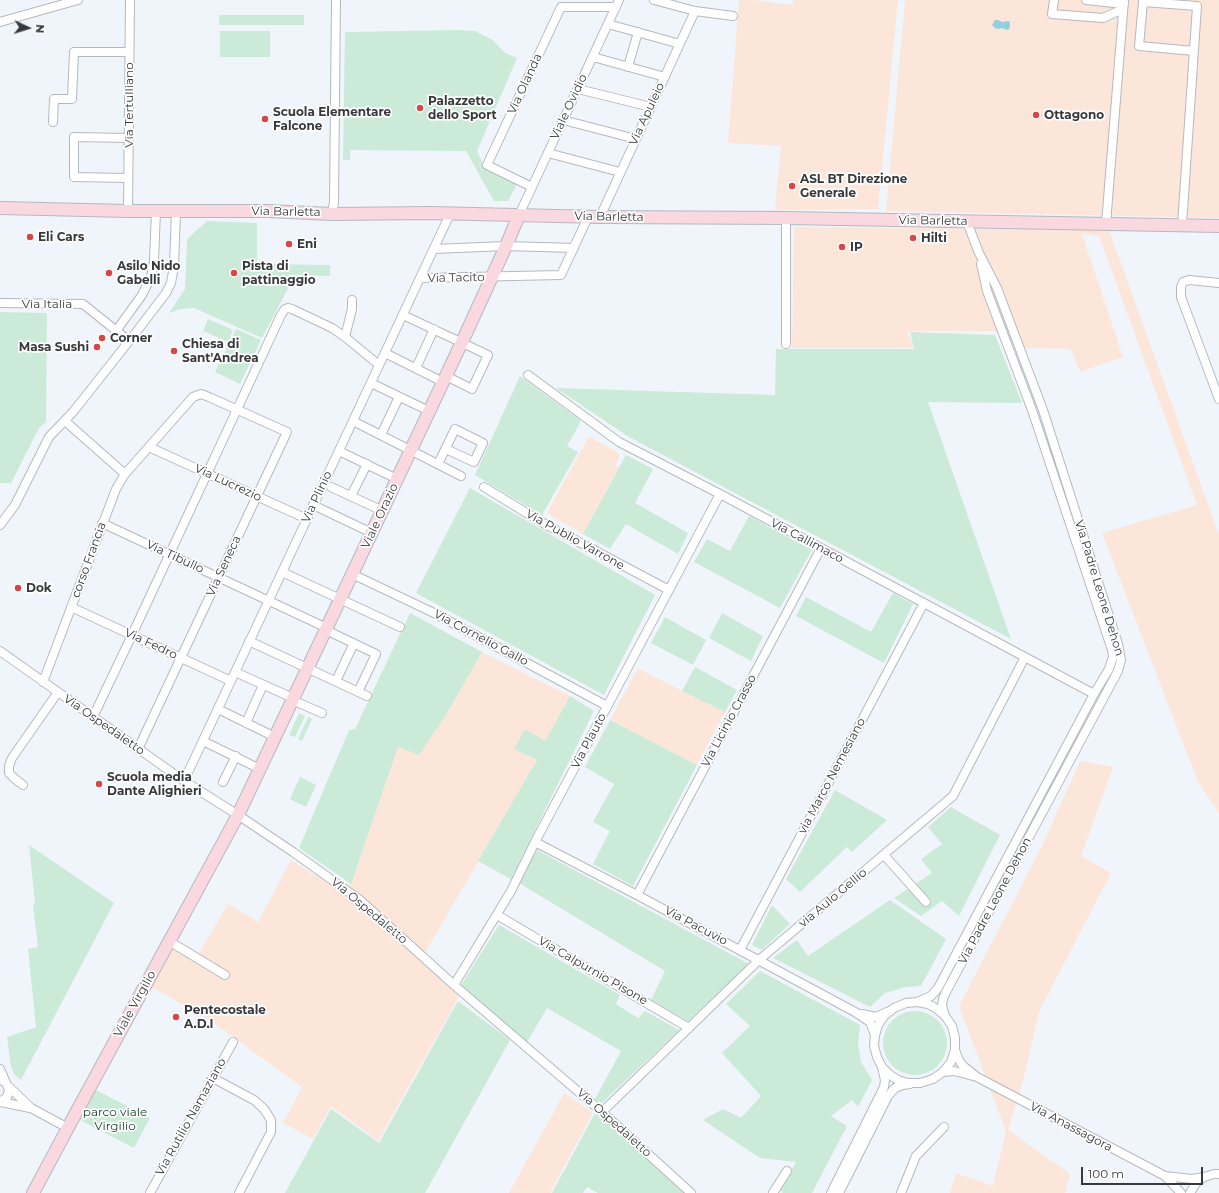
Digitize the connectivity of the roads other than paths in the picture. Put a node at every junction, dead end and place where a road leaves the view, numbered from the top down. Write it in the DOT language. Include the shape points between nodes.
graph roads {
  1 [pos="78,0"];
  2 [pos="130,0"];
  3 [pos="336,0"];
  4 [pos="654,0"];
  5 [pos="1054,0"];
  6 [pos="1086,0"];
  7 [pos="618,4"];
  8 [pos="1124,5"];
  9 [pos="695,11"];
  10 [pos="733,16"];
  11 [pos="0,22"];
  12 [pos="608,24"];
  13 [pos="638,32"];
  14 [pos="680,44"];
  15 [pos="1194,51"];
  16 [pos="129,52"];
  17 [pos="593,57"];
  18 [pos="628,67"];
  19 [pos="665,77"];
  20 [pos="578,89"];
  21 [pos="651,107"];
  22 [pos="563,120"];
  23 [pos="53,122"];
  24 [pos="129,138"];
  25 [pos="636,139"];
  26 [pos="548,153"];
  27 [pos="620,172"];
  28 [pos="128,178"];
  29 [pos="532,187"];
  30 [pos="0,208"];
  31 [pos="176,210"];
  32 [pos="128,211"];
  33 [pos="156,211"];
  34 [pos="332,214"];
  35 [pos="450,214"];
  36 [pos="519,215"];
  37 [pos="594,217"];
  38 [pos="786,218"];
  39 [pos="967,222"];
  40 [pos="1106,224"];
  41 [pos="1182,225"];
  42 [pos="1219,226"];
  43 [pos="506,246"];
  44 [pos="574,248"];
  45 [pos="434,249"];
  46 [pos="978,253"];
  47 [pos="493,277"];
  48 [pos="420,278"];
  49 [pos="1219,283"];
  50 [pos="352,300"];
  51 [pos="0,303"];
  52 [pos="403,315"];
  53 [pos="434,329"];
  54 [pos="116,331"];
  55 [pos="345,337"];
  56 [pos="129,341"];
  57 [pos="462,342"];
  58 [pos="786,344"];
  59 [pos="385,353"];
  60 [pos="379,365"];
  61 [pos="416,368"];
  62 [pos="528,375"];
  63 [pos="444,379"];
  64 [pos="371,383"];
  65 [pos="399,397"];
  66 [pos="1219,399"];
  67 [pos="237,410"];
  68 [pos="429,411"];
  69 [pos="65,421"];
  70 [pos="353,421"];
  71 [pos="380,436"];
  72 [pos="149,446"];
  73 [pos="446,449"];
  74 [pos="339,451"];
  75 [pos="410,451"];
  76 [pos="367,464"];
  77 [pos="438,464"];
  78 [pos="207,473"];
  79 [pos="125,474"];
  80 [pos="461,476"];
  81 [pos="398,479"];
  82 [pos="331,487"];
  83 [pos="484,487"];
  84 [pos="720,494"];
  85 [pos="257,496"];
  86 [pos="352,496"];
  87 [pos="313,505"];
  88 [pos="383,511"];
  89 [pos="307,519"];
  90 [pos="102,523"];
  91 [pos="0,525"];
  92 [pos="372,532"];
  93 [pos="821,548"];
  94 [pos="170,554"];
  95 [pos="282,572"];
  96 [pos="352,574"];
  97 [pos="219,577"];
  98 [pos="669,590"];
  99 [pos="269,600"];
  100 [pos="340,600"];
  101 [pos="924,603"];
  102 [pos="71,607"];
  103 [pos="400,627"];
  104 [pos="327,629"];
  105 [pos="132,635"];
  106 [pos="249,641"];
  107 [pos="354,643"];
  108 [pos="0,651"];
  109 [pos="1025,657"];
  110 [pos="181,658"];
  111 [pos="307,668"];
  112 [pos="235,672"];
  113 [pos="231,681"];
  114 [pos="336,681"];
  115 [pos="43,682"];
  116 [pos="263,685"];
  117 [pos="58,692"];
  118 [pos="358,692"];
  119 [pos="1094,694"];
  120 [pos="367,696"];
  121 [pos="293,699"];
  122 [pos="607,706"];
  123 [pos="218,709"];
  124 [pos="322,713"];
  125 [pos="93,717"];
  126 [pos="246,723"];
  127 [pos="275,737"];
  128 [pos="203,741"];
  129 [pos="138,749"];
  130 [pos="236,756"];
  131 [pos="260,769"];
  132 [pos="184,781"];
  133 [pos="223,782"];
  134 [pos="23,785"];
  135 [pos="238,815"];
  136 [pos="535,842"];
  137 [pos="884,855"];
  138 [pos="637,895"];
  139 [pos="926,902"];
  140 [pos="497,915"];
  141 [pos="169,941"];
  142 [pos="740,950"];
  143 [pos="759,960"];
  144 [pos="225,975"];
  145 [pos="454,985"];
  146 [pos="917,1002"];
  147 [pos="894,1008"];
  148 [pos="856,1012"];
  149 [pos="945,1016"];
  150 [pos="689,1028"];
  151 [pos="875,1035"];
  152 [pos="233,1042"];
  153 [pos="955,1050"];
  154 [pos="882,1067"];
  155 [pos="0,1069"];
  156 [pos="943,1072"];
  157 [pos="977,1077"];
  158 [pos="213,1078"];
  159 [pos="5,1083"];
  160 [pos="920,1083"];
  161 [pos="0,1102"];
  162 [pos="31,1108"];
  163 [pos="602,1112"];
  164 [pos="944,1127"];
  165 [pos="68,1128"];
  166 [pos="787,1171"];
  167 [pos="1217,1173"];
  168 [pos="1166,1176"];
  169 [pos="1204,1177"];
  170 [pos="34,1193"];
  171 [pos="150,1193"];
  172 [pos="239,1193"];
  173 [pos="691,1193"];
  174 [pos="773,1193"];
  175 [pos="831,1193"];
  176 [pos="839,1193"];
  177 [pos="901,1193"];
  178 [pos="1181,1193"];
  179 [pos="1190,1193"];
  1 -- 11 [label="street"];
  2 -- 16 [label="street, Via Tertulliano"];
  3 -- 34 [label="street"];
  4 -- 9 [label="street"];
  5 -- 8 [label="street" via="1052,14 1103,18"];
  6 -- 8 [label="street"];
  7 -- 12 [label="street, Viale Ovidio"];
  7 -- 29 [label="street, Via Olanda" via="561,7 488,165"];
  8 -- 40 [label="street"];
  9 -- 10 [label="street"];
  9 -- 14 [label="street, Via Apuleio"];
  12 -- 13 [label="street"];
  12 -- 17 [label="street, Viale Ovidio"];
  13 -- 14 [label="street"];
  13 -- 18 [label="street"];
  14 -- 19 [label="street, Via Apuleio"];
  15 -- 15 [label="street" via="1139,46 1143,2 1197,6"];
  15 -- 41 [label="street"];
  16 -- 23 [label="street" via="74,52 72,99 54,99"];
  16 -- 24 [label="street, Via Tertulliano"];
  17 -- 18 [label="street"];
  17 -- 20 [label="street, Viale Ovidio"];
  18 -- 19 [label="street"];
  19 -- 21 [label="street, Via Apuleio"];
  20 -- 21 [label="street"];
  20 -- 22 [label="street, Viale Ovidio"];
  21 -- 25 [label="street, Via Apuleio"];
  22 -- 25 [label="street"];
  22 -- 26 [label="street, Viale Ovidio"];
  24 -- 28 [label="street, Via Tertulliano"];
  24 -- 28 [label="street" via="74,137 74,177"];
  25 -- 27 [label="street, Via Apuleio"];
  26 -- 27 [label="street"];
  26 -- 29 [label="street, Viale Ovidio"];
  27 -- 37 [label="street, Via Apuleio"];
  28 -- 32 [label="street, Via Tertulliano"];
  29 -- 36 [label="street, Viale Ovidio"];
  30 -- 32 [label="main road, Via Barletta"];
  31 -- 33 [label="main road, Via Barletta"];
  31 -- 34 [label="main road, Via Barletta"];
  31 -- 56 [label="street" via="171,283"];
  32 -- 33 [label="main road, Via Barletta"];
  33 -- 54 [label="street" via="151,277 142,295"];
  34 -- 35 [label="main road, Via Barletta"];
  35 -- 36 [label="main road, Via Barletta"];
  35 -- 45 [label="street, Via Plinio"];
  36 -- 37 [label="main road, Via Barletta"];
  36 -- 43 [label="main road, Viale Orazio"];
  37 -- 38 [label="main road, Via Barletta"];
  37 -- 44 [label="street, Via Apuleio"];
  38 -- 39 [label="main road, Via Barletta"];
  38 -- 58 [label="street"];
  39 -- 40 [label="main road, Via Barletta"];
  39 -- 46 [label="street, Via Padre Leone Dehon"];
  40 -- 41 [label="main road, Via Barletta"];
  41 -- 42 [label="main road, Via Barletta"];
  43 -- 44 [label="street"];
  43 -- 45 [label="street"];
  43 -- 47 [label="main road, Viale Orazio"];
  44 -- 47 [label="street, Via Tacito" via="561,275"];
  45 -- 48 [label="street, Via Plinio"];
  46 -- 119 [label="street, Via Padre Leone Dehon" via="987,291 1032,410 1112,650 1112,662"];
  46 -- 149 [label="street, Via Padre Leone Dehon" via="997,288 1043,410 1121,660 1118,671 946,992 942,1006"];
  47 -- 48 [label="street, Via Tacito"];
  47 -- 57 [label="main road, Viale Orazio"];
  48 -- 52 [label="street, Via Plinio"];
  49 -- 66 [label="street" via="1188,280 1183,282 1181,297"];
  50 -- 55 [label="street"];
  51 -- 54 [label="street, Via Italia" via="83,304"];
  52 -- 53 [label="street"];
  52 -- 59 [label="street, Via Plinio"];
  53 -- 57 [label="street"];
  53 -- 61 [label="street"];
  54 -- 56 [label="street, Via Italia"];
  55 -- 60 [label="street"];
  55 -- 67 [label="street" via="292,309 285,309"];
  56 -- 69 [label="street"];
  57 -- 63 [label="main road, Viale Orazio"];
  57 -- 63 [label="street" via="488,355 472,389"];
  59 -- 60 [label="street, Via Plinio"];
  59 -- 61 [label="street"];
  60 -- 64 [label="street, Via Plinio"];
  61 -- 63 [label="street"];
  62 -- 84 [label="street, Via Callimaco" via="619,442"];
  63 -- 68 [label="main road, Viale Orazio"];
  64 -- 65 [label="street"];
  64 -- 70 [label="street, Via Plinio"];
  65 -- 68 [label="street"];
  65 -- 71 [label="street"];
  67 -- 72 [label="street, corso Francia" via="210,396 201,394 193,397"];
  67 -- 78 [label="street"];
  67 -- 85 [label="street, Via Seneca" via="288,432"];
  68 -- 75 [label="main road, Viale Orazio"];
  69 -- 79 [label="street"];
  69 -- 91 [label="street" via="49,437 15,505"];
  70 -- 71 [label="street"];
  70 -- 74 [label="street, Via Plinio"];
  71 -- 75 [label="street"];
  72 -- 78 [label="street, Via Lucrezio"];
  72 -- 79 [label="street, corso Francia"];
  73 -- 73 [label="street" via="455,430 483,443 474,462"];
  73 -- 77 [label="street"];
  74 -- 76 [label="street"];
  74 -- 87 [label="street, Via Plinio"];
  75 -- 77 [label="street"];
  75 -- 81 [label="main road, Viale Orazio"];
  76 -- 81 [label="street"];
  76 -- 86 [label="street"];
  77 -- 80 [label="street"];
  78 -- 85 [label="street, Via Lucrezio"];
  78 -- 94 [label="street"];
  79 -- 90 [label="street, corso Francia"];
  81 -- 88 [label="main road, Viale Orazio"];
  82 -- 86 [label="street"];
  83 -- 98 [label="street, Via Publio Varrone" via="543,523"];
  84 -- 93 [label="street, Via Callimaco"];
  84 -- 98 [label="street, Via Plauto"];
  85 -- 89 [label="street, Via Lucrezio"];
  85 -- 97 [label="street, Via Seneca"];
  86 -- 88 [label="street"];
  87 -- 89 [label="street, Via Plinio"];
  87 -- 92 [label="street"];
  88 -- 92 [label="main road, Viale Orazio"];
  89 -- 95 [label="street, Via Plinio"];
  90 -- 94 [label="street, Via Tibullo"];
  90 -- 102 [label="street, corso Francia"];
  92 -- 96 [label="main road, Viale Orazio"];
  93 -- 101 [label="street, Via Callimaco"];
  93 -- 138 [label="street, Via Licinio Crasso"];
  94 -- 97 [label="street, Via Tibullo"];
  94 -- 105 [label="street"];
  95 -- 99 [label="street, Via Plinio"];
  95 -- 100 [label="street"];
  96 -- 100 [label="main road, Viale Orazio"];
  96 -- 122 [label="street, Via Cornelio Gallo" via="434,613"];
  97 -- 99 [label="street, Via Tibullo"];
  97 -- 110 [label="street, Via Seneca"];
  98 -- 122 [label="street, Via Plauto"];
  99 -- 104 [label="street, Via Tibullo"];
  99 -- 106 [label="street, Via Plinio"];
  100 -- 103 [label="street"];
  100 -- 104 [label="main road, Viale Orazio"];
  101 -- 109 [label="street, Via Callimaco"];
  101 -- 142 [label="street, via Marco Nemesiano"];
  102 -- 105 [label="street, Via Fedro"];
  102 -- 115 [label="street, corso Francia"];
  104 -- 107 [label="street, Via Tibullo"];
  104 -- 111 [label="main road, Viale Orazio"];
  105 -- 110 [label="street, Via Fedro"];
  105 -- 125 [label="street"];
  106 -- 111 [label="street"];
  106 -- 112 [label="street, Via Plinio"];
  107 -- 114 [label="street"];
  107 -- 118 [label="street, Via Tibullo" via="376,654"];
  108 -- 115 [label="street, Via Ospedaletto"];
  109 -- 119 [label="street, Via Callimaco"];
  109 -- 137 [label="street, via Aulo Gellio" via="953,796"];
  110 -- 113 [label="street, Via Fedro"];
  110 -- 129 [label="street, Via Seneca"];
  111 -- 114 [label="street"];
  111 -- 121 [label="main road, Viale Orazio"];
  112 -- 113 [label="street, Via Plinio"];
  112 -- 116 [label="street"];
  113 -- 123 [label="street, Via Plinio"];
  114 -- 118 [label="street"];
  115 -- 117 [label="street, Via Ospedaletto"];
  116 -- 121 [label="street"];
  116 -- 126 [label="street"];
  117 -- 125 [label="street, Via Ospedaletto"];
  117 -- 134 [label="street" via="12,758 9,773"];
  118 -- 120 [label="street"];
  119 -- 146 [label="street, Via Padre Leone Dehon" via="938,988 931,996"];
  121 -- 124 [label="street"];
  121 -- 127 [label="main road, Viale Orazio"];
  122 -- 136 [label="street, Via Plauto"];
  123 -- 126 [label="street"];
  123 -- 128 [label="street, Via Plinio"];
  125 -- 129 [label="street, Via Ospedaletto"];
  126 -- 127 [label="street"];
  127 -- 131 [label="main road, Viale Orazio"];
  128 -- 130 [label="street"];
  128 -- 132 [label="street, Via Plinio"];
  129 -- 132 [label="street, Via Ospedaletto"];
  130 -- 131 [label="street"];
  130 -- 133 [label="street"];
  131 -- 135 [label="main road, Viale Orazio"];
  132 -- 135 [label="street, Via Ospedaletto"];
  135 -- 141 [label="main road, Viale Virgilio"];
  135 -- 145 [label="street, Via Ospedaletto" via="360,900"];
  136 -- 138 [label="street, Via Pacuvio"];
  136 -- 140 [label="street, Via Plauto"];
  137 -- 139 [label="street"];
  137 -- 143 [label="street, via Aulo Gellio"];
  138 -- 142 [label="street, Via Pacuvio"];
  140 -- 145 [label="street, Via Plauto"];
  140 -- 150 [label="street, Via Calpurnio Pisone"];
  141 -- 144 [label="street"];
  141 -- 165 [label="main road, Viale Virgilio"];
  142 -- 143 [label="street, Via Pacuvio"];
  143 -- 148 [label="street, Via Pacuvio"];
  143 -- 150 [label="street, via Aulo Gellio"];
  145 -- 163 [label="street, Via Ospedaletto"];
  146 -- 147 [label="street"];
  146 -- 149 [label="street" via="928,1004"];
  147 -- 148 [label="street, Via Pacuvio" via="876,1017"];
  147 -- 151 [label="street" via="885,1015"];
  148 -- 151 [label="street, Via Pacuvio" via="870,1022"];
  149 -- 153 [label="street" via="952,1026"];
  150 -- 163 [label="street, via Aulo Gellio"];
  151 -- 154 [label="street" via="874,1046"];
  152 -- 158 [label="street, Via Rutilio Namaziano"];
  153 -- 156 [label="street" via="951,1062"];
  153 -- 157 [label="street, Via Anassagora" via="962,1065"];
  154 -- 160 [label="street" via="898,1080"];
  154 -- 175 [label="street" via="884,1087"];
  155 -- 159 [label="street"];
  156 -- 157 [label="street, Via Anassagora" via="954,1070"];
  156 -- 160 [label="street" via="933,1079"];
  157 -- 168 [label="street, Via Anassagora"];
  158 -- 171 [label="street, Via Rutilio Namaziano"];
  158 -- 172 [label="street" via="254,1100 264,1109 270,1120 271,1132"];
  159 -- 161 [label="street" via="8,1094"];
  159 -- 162 [label="street"];
  160 -- 176 [label="street" via="903,1085 892,1090"];
  161 -- 162 [label="street"];
  162 -- 165 [label="street"];
  163 -- 173 [label="street, Via Ospedaletto"];
  164 -- 177 [label="street" via="916,1156"];
  165 -- 170 [label="main road, Viale Virgilio"];
  166 -- 174 [label="street"];
  167 -- 169 [label="street, Via Anassagora"];
  168 -- 169 [label="street, Via Anassagora" via="1187,1179"];
  168 -- 178 [label="street, Via Anassagora"];
  169 -- 179 [label="street" via="1196,1183"];
}
